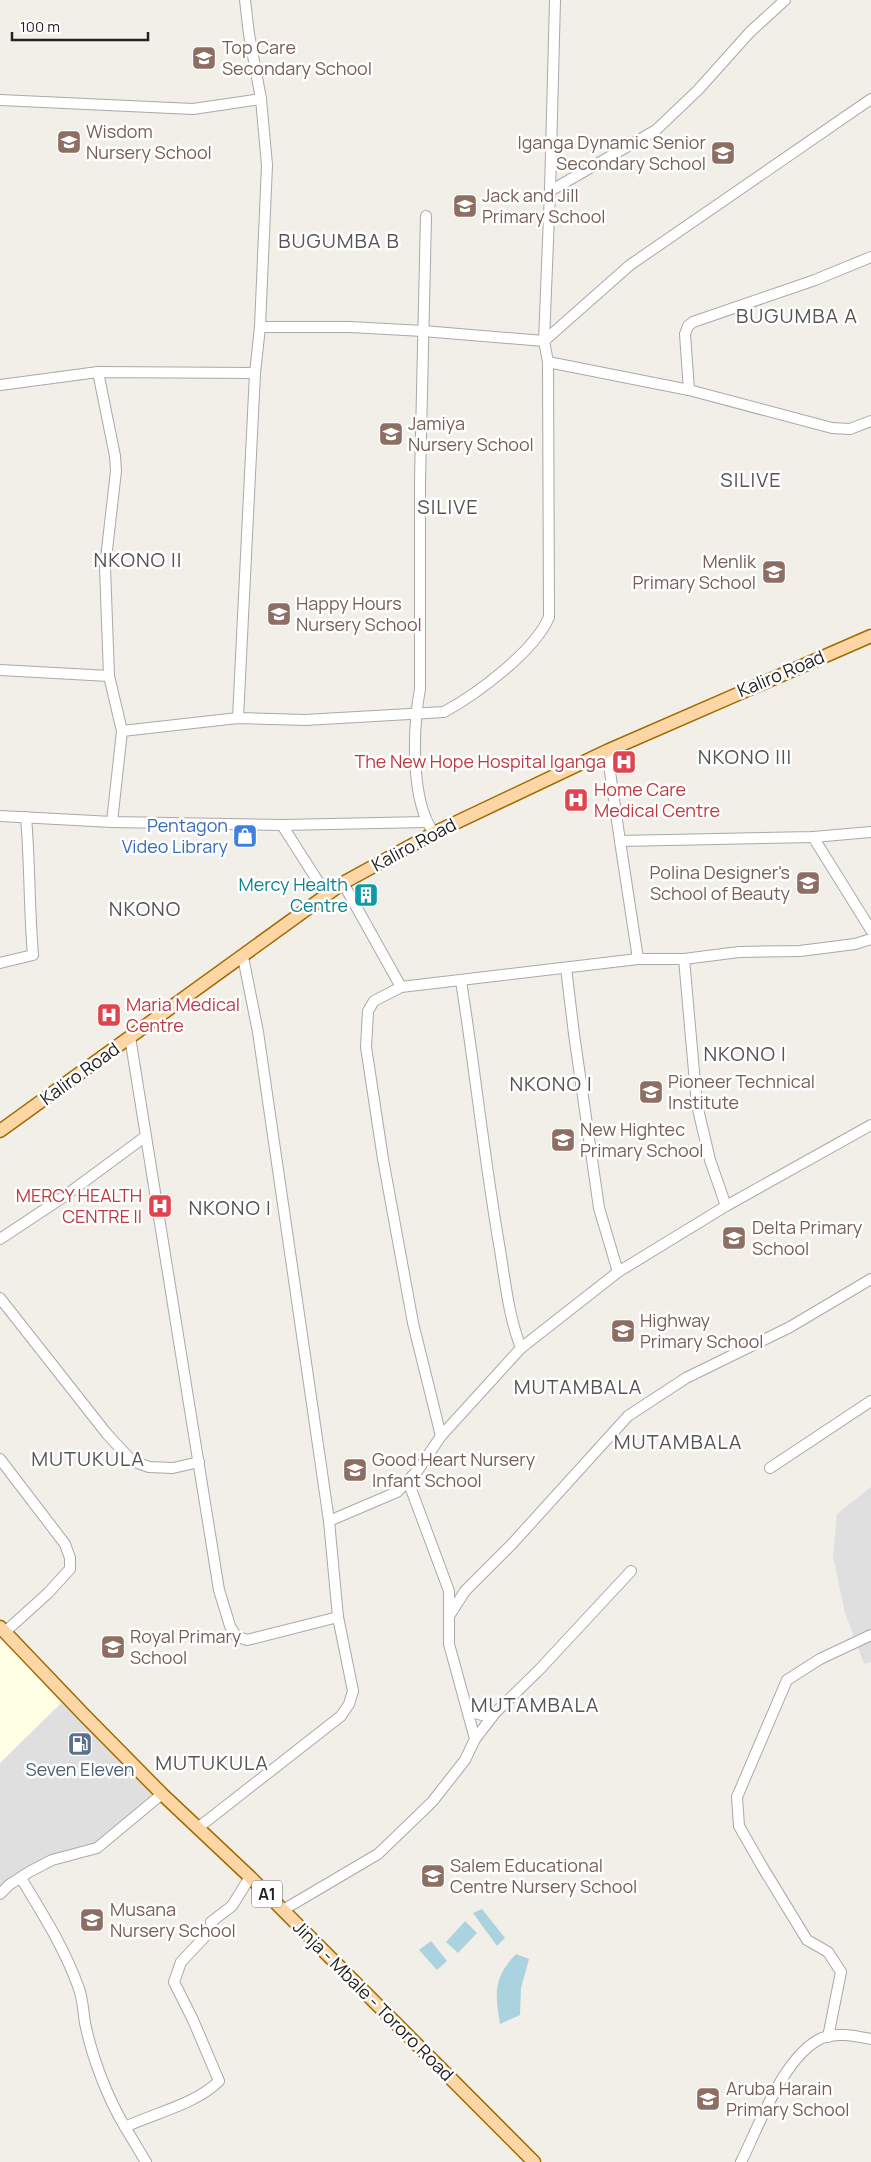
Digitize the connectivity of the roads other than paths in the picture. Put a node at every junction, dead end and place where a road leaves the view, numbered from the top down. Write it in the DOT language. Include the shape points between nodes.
graph roads {
  1 [pos="246,0"];
  2 [pos="555,0"];
  3 [pos="785,0"];
  4 [pos="261,99"];
  5 [pos="871,99"];
  6 [pos="0,100"];
  7 [pos="550,191"];
  8 [pos="426,216"];
  9 [pos="871,257"];
  10 [pos="260,327"];
  11 [pos="422,331"];
  12 [pos="544,341"];
  13 [pos="548,362"];
  14 [pos="98,372"];
  15 [pos="255,373"];
  16 [pos="0,385"];
  17 [pos="689,390"];
  18 [pos="871,421"];
  19 [pos="871,636"];
  20 [pos="0,670"];
  21 [pos="109,676"];
  22 [pos="415,715"];
  23 [pos="238,718"];
  24 [pos="122,731"];
  25 [pos="607,751"];
  26 [pos="0,816"];
  27 [pos="26,817"];
  28 [pos="112,822"];
  29 [pos="426,822"];
  30 [pos="282,825"];
  31 [pos="871,832"];
  32 [pos="434,833"];
  33 [pos="813,837"];
  34 [pos="620,841"];
  35 [pos="343,884"];
  36 [pos="326,894"];
  37 [pos="871,930"];
  38 [pos="871,939"];
  39 [pos="243,957"];
  40 [pos="638,959"];
  41 [pos="684,959"];
  42 [pos="0,963"];
  43 [pos="566,968"];
  44 [pos="461,981"];
  45 [pos="401,987"];
  46 [pos="130,1037"];
  47 [pos="871,1126"];
  48 [pos="0,1131"];
  49 [pos="146,1136"];
  50 [pos="726,1206"];
  51 [pos="0,1239"];
  52 [pos="618,1272"];
  53 [pos="871,1279"];
  54 [pos="0,1298"];
  55 [pos="521,1348"];
  56 [pos="871,1401"];
  57 [pos="441,1436"];
  58 [pos="0,1459"];
  59 [pos="198,1462"];
  60 [pos="770,1468"];
  61 [pos="408,1480"];
  62 [pos="329,1521"];
  63 [pos="631,1571"];
  64 [pos="449,1616"];
  65 [pos="338,1617"];
  66 [pos="2,1630"];
  67 [pos="871,1634"];
  68 [pos="467,1708"];
  69 [pos="492,1717"];
  70 [pos="475,1739"];
  71 [pos="162,1794"];
  72 [pos="199,1828"];
  73 [pos="250,1876"];
  74 [pos="21,1878"];
  75 [pos="0,1894"];
  76 [pos="284,1910"];
  77 [pos="828,2037"];
  78 [pos="871,2038"];
  79 [pos="125,2127"];
  80 [pos="146,2162"];
  81 [pos="534,2162"];
  82 [pos="741,2162"];
  1 -- 4 [label="street"];
  2 -- 7 [label="street"];
  3 -- 7 [label="street" via="656,130"];
  4 -- 6 [label="street" via="193,109"];
  4 -- 10 [label="street" via="266,165"];
  5 -- 12 [label="street" via="630,264"];
  7 -- 12 [label="street"];
  8 -- 11 [label="street"];
  9 -- 17 [label="street" via="693,322 685,334"];
  10 -- 11 [label="street"];
  10 -- 15 [label="street"];
  11 -- 12 [label="street"];
  11 -- 22 [label="street" via="421,671"];
  12 -- 13 [label="street"];
  13 -- 17 [label="street"];
  13 -- 22 [label="street" via="550,617 528,649 462,702 444,712"];
  14 -- 15 [label="street"];
  14 -- 16 [label="street"];
  14 -- 21 [label="street" via="116,471 105,567"];
  15 -- 23 [label="street"];
  17 -- 18 [label="street" via="832,428 850,429"];
  19 -- 25 [label="main road, Kaliro Road"];
  20 -- 21 [label="street"];
  21 -- 24 [label="street"];
  22 -- 23 [label="street" via="304,720"];
  22 -- 29 [label="street" via="416,768"];
  23 -- 24 [label="street"];
  24 -- 28 [label="street"];
  25 -- 32 [label="main road, Kaliro Road"];
  25 -- 34 [label="street"];
  26 -- 27 [label="street"];
  27 -- 28 [label="street"];
  27 -- 42 [label="street" via="33,955"];
  28 -- 30 [label="street"];
  29 -- 30 [label="street"];
  29 -- 32 [label="street"];
  30 -- 36 [label="street"];
  31 -- 33 [label="street"];
  32 -- 35 [label="main road, Kaliro Road"];
  33 -- 34 [label="street"];
  33 -- 37 [label="street"];
  34 -- 40 [label="street"];
  35 -- 36 [label="main road, Kaliro Road"];
  35 -- 45 [label="street"];
  36 -- 39 [label="main road, Kaliro Road"];
  38 -- 41 [label="street" via="800,951 739,952"];
  39 -- 46 [label="main road, Kaliro Road"];
  39 -- 62 [label="street" via="258,1032"];
  40 -- 41 [label="street"];
  40 -- 43 [label="street"];
  41 -- 50 [label="street" via="697,1105 710,1160"];
  43 -- 44 [label="street"];
  43 -- 52 [label="street" via="599,1208"];
  44 -- 45 [label="street"];
  44 -- 55 [label="street" via="490,1193 512,1324"];
  45 -- 57 [label="street" via="374,1001 368,1011 366,1047 411,1314"];
  46 -- 48 [label="main road, Kaliro Road"];
  46 -- 49 [label="street"];
  47 -- 50 [label="street"];
  49 -- 51 [label="street"];
  49 -- 59 [label="street"];
  50 -- 52 [label="street"];
  52 -- 55 [label="street"];
  53 -- 64 [label="street" via="790,1327 686,1378 628,1416 465,1591"];
  54 -- 59 [label="street" via="132,1462 173,1468"];
  55 -- 57 [label="street"];
  56 -- 60 [label="street"];
  57 -- 61 [label="street"];
  58 -- 66 [label="street" via="65,1544 70,1558 70,1569 48,1593"];
  59 -- 65 [label="street" via="219,1590 236,1636 247,1640"];
  61 -- 62 [label="street" via="397,1492"];
  61 -- 64 [label="street" via="449,1591"];
  62 -- 65 [label="street"];
  63 -- 69 [label="street"];
  64 -- 68 [label="street" via="449,1644"];
  65 -- 72 [label="street" via="353,1691 349,1704 341,1716"];
  66 -- 71 [label="main road, Jinja - Mbale - Tororo Road / A1"];
  67 -- 77 [label="street" via="820,1659 787,1680 737,1796 739,1826 763,1868 806,1940 828,1952 841,1972"];
  68 -- 69 [label="street"];
  68 -- 70 [label="street"];
  69 -- 70 [label="street"];
  70 -- 76 [label="street" via="465,1760 432,1802 378,1854"];
  71 -- 72 [label="main road, Jinja - Mbale - Tororo Road / A1"];
  71 -- 74 [label="street" via="97,1848 52,1860"];
  72 -- 73 [label="main road, Jinja - Mbale - Tororo Road / A1"];
  73 -- 76 [label="main road, Jinja - Mbale - Tororo Road / A1"];
  73 -- 79 [label="street" via="232,1906 211,1922 213,1928 181,1962 174,1982 219,2081 193,2099"];
  74 -- 75 [label="street"];
  74 -- 79 [label="street" via="62,1946 79,1988 85,2024 104,2084"];
  76 -- 81 [label="main road, Jinja - Mbale - Tororo Road / A1"];
  77 -- 78 [label="street" via="840,2034"];
  77 -- 82 [label="street" via="804,2049 788,2068"];
  79 -- 80 [label="street"];
}
